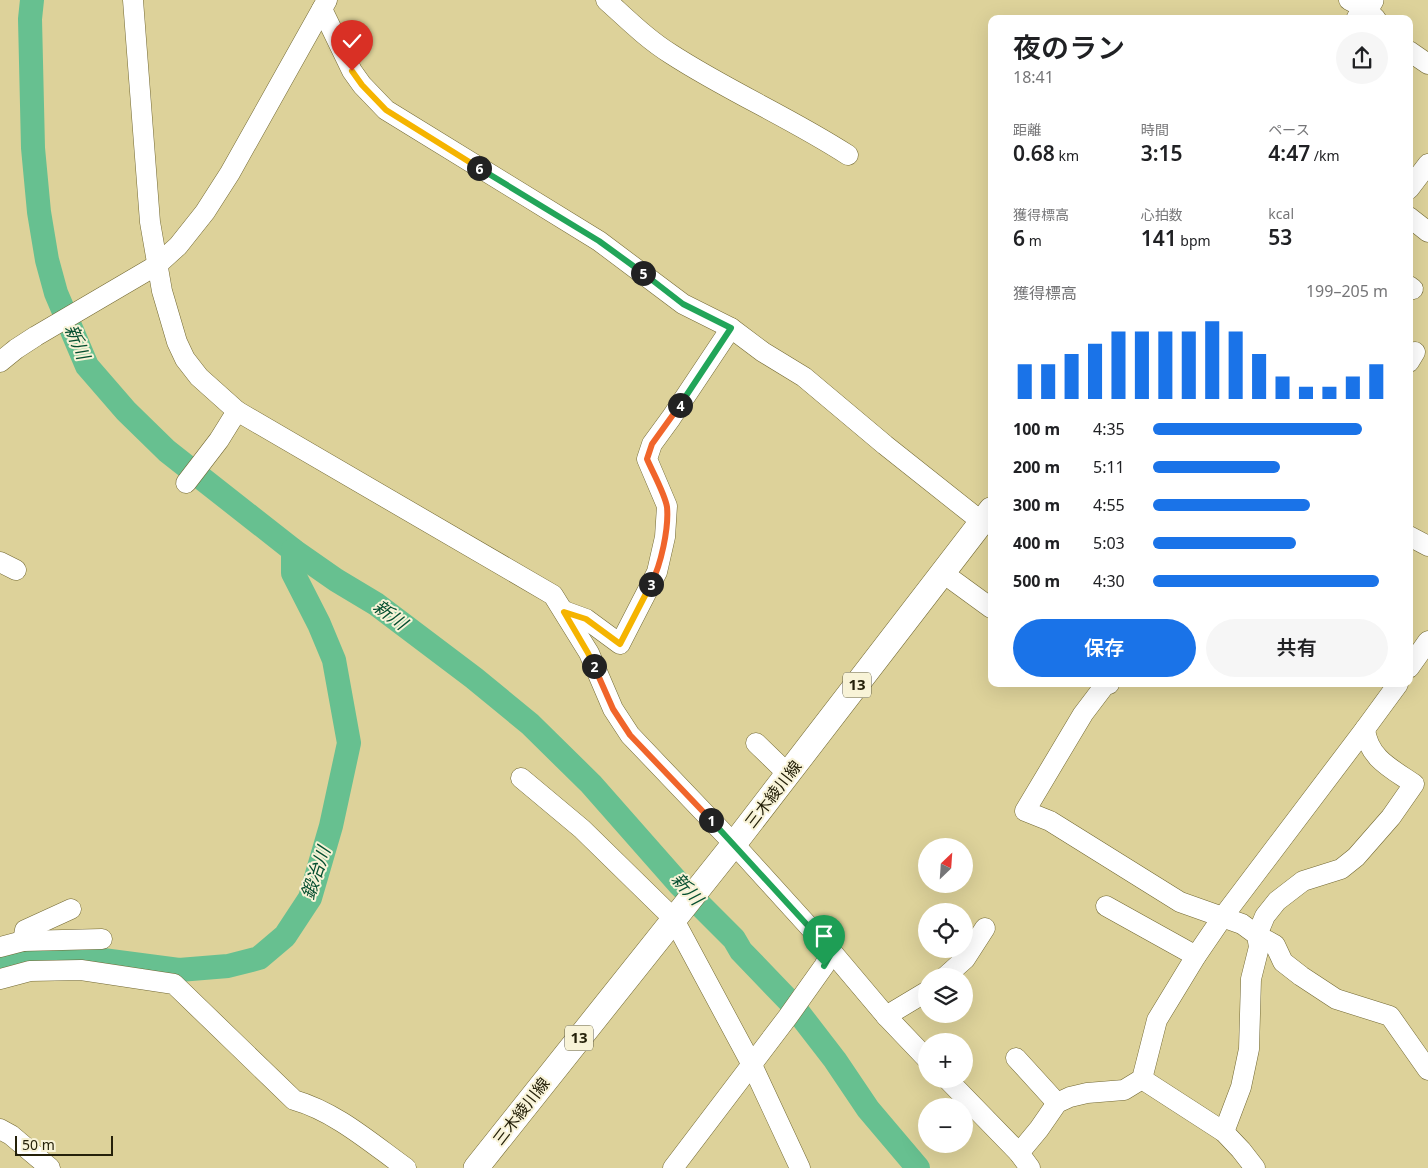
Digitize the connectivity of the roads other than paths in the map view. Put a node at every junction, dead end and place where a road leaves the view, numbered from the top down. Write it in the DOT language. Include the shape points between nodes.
graph roads {
  1 [pos="133,0"];
  2 [pos="606,0"];
  3 [pos="324,5"];
  4 [pos="1413,54"];
  5 [pos="1428,64"];
  6 [pos="848,155"];
  7 [pos="1428,164"];
  8 [pos="1413,184"];
  9 [pos="1413,220"];
  10 [pos="1428,232"];
  11 [pos="157,265"];
  12 [pos="731,328"];
  13 [pos="0,362"];
  14 [pos="237,411"];
  15 [pos="186,483"];
  16 [pos="987,516"];
  17 [pos="1413,538"];
  18 [pos="1428,546"];
  19 [pos="943,573"];
  20 [pos="988,606"];
  21 [pos="564,612"];
  22 [pos="1428,641"];
  23 [pos="1413,662"];
  24 [pos="1103,687"];
  25 [pos="1396,687"];
  26 [pos="1366,729"];
  27 [pos="756,743"];
  28 [pos="788,774"];
  29 [pos="521,778"];
  30 [pos="728,852"];
  31 [pos="1106,906"];
  32 [pos="71,909"];
  33 [pos="677,914"];
  34 [pos="1222,918"];
  35 [pos="985,928"];
  36 [pos="1257,936"];
  37 [pos="102,940"];
  38 [pos="23,941"];
  39 [pos="0,946"];
  40 [pos="1196,956"];
  41 [pos="828,959"];
  42 [pos="955,968"];
  43 [pos="0,980"];
  44 [pos="918,997"];
  45 [pos="886,1016"];
  46 [pos="918,1050"];
  47 [pos="1016,1058"];
  48 [pos="752,1065"];
  49 [pos="1428,1070"];
  50 [pos="1142,1079"];
  51 [pos="956,1088"];
  52 [pos="1057,1103"];
  53 [pos="0,1129"];
  54 [pos="1224,1132"];
  55 [pos="1025,1160"];
  56 [pos="50,1168"];
  57 [pos="406,1168"];
  58 [pos="476,1168"];
  59 [pos="673,1168"];
  60 [pos="800,1168"];
  61 [pos="1255,1168"];
  1 -- 11 [label="street" via="150,222"];
  2 -- 6 [label="street" via="670,54"];
  3 -- 11 [label="street" via="205,212 178,246"];
  3 -- 12 [label="street" via="352,71 386,110 599,241 683,304"];
  4 -- 5 [label="street"];
  7 -- 8 [label="street"];
  9 -- 10 [label="street"];
  11 -- 13 [label="street" via="16,348"];
  11 -- 14 [label="street" via="177,342 185,359 217,395"];
  12 -- 16 [label="street" via="804,376 885,445"];
  12 -- 21 [label="street" via="652,444 647,459 667,506 665,537 657,572 620,644 586,619"];
  14 -- 15 [label="street"];
  14 -- 21 [label="street" via="553,595"];
  16 -- 19 [label="main road, 三木綾川線 / 13"];
  17 -- 18 [label="street"];
  19 -- 20 [label="street"];
  19 -- 28 [label="main road, 三木綾川線 / 13"];
  21 -- 30 [label="street" via="588,653 613,709 630,735"];
  22 -- 23 [label="street"];
  24 -- 34 [label="street" via="1083,714 1025,811 1050,821 1180,902"];
  25 -- 26 [label="street"];
  26 -- 34 [label="street"];
  26 -- 36 [label="street" via="1366,740 1372,752 1414,784 1391,817 1356,857 1341,869 1303,881 1277,901 1265,916"];
  27 -- 28 [label="street"];
  28 -- 30 [label="main road, 三木綾川線 / 13"];
  29 -- 33 [label="street"];
  30 -- 33 [label="main road, 三木綾川線 / 13"];
  30 -- 41 [label="street"];
  31 -- 40 [label="street"];
  32 -- 38 [label="street" via="25,930"];
  33 -- 48 [label="street"];
  33 -- 58 [label="main road, 三木綾川線 / 13"];
  34 -- 36 [label="street" via="1242,924"];
  34 -- 40 [label="street"];
  35 -- 42 [label="street" via="965,959"];
  36 -- 49 [label="street" via="1275,945 1283,962 1336,999 1390,1016"];
  36 -- 54 [label="street" via="1259,947 1251,979 1249,1050 1241,1087"];
  37 -- 38 [label="street"];
  38 -- 39 [label="street"];
  40 -- 50 [label="street" via="1157,1020"];
  41 -- 45 [label="street"];
  41 -- 48 [label="street"];
  43 -- 57 [label="street" via="30,971 81,970 174,984 294,1100 328,1113"];
  44 -- 45 [label="street"];
  45 -- 46 [label="street"];
  47 -- 52 [label="street"];
  48 -- 59 [label="street"];
  48 -- 60 [label="street"];
  50 -- 52 [label="street" via="1124,1090 1087,1093"];
  50 -- 54 [label="street"];
  51 -- 55 [label="street"];
  52 -- 55 [label="street" via="1039,1129"];
  53 -- 56 [label="street"];
  54 -- 61 [label="street"];
}
